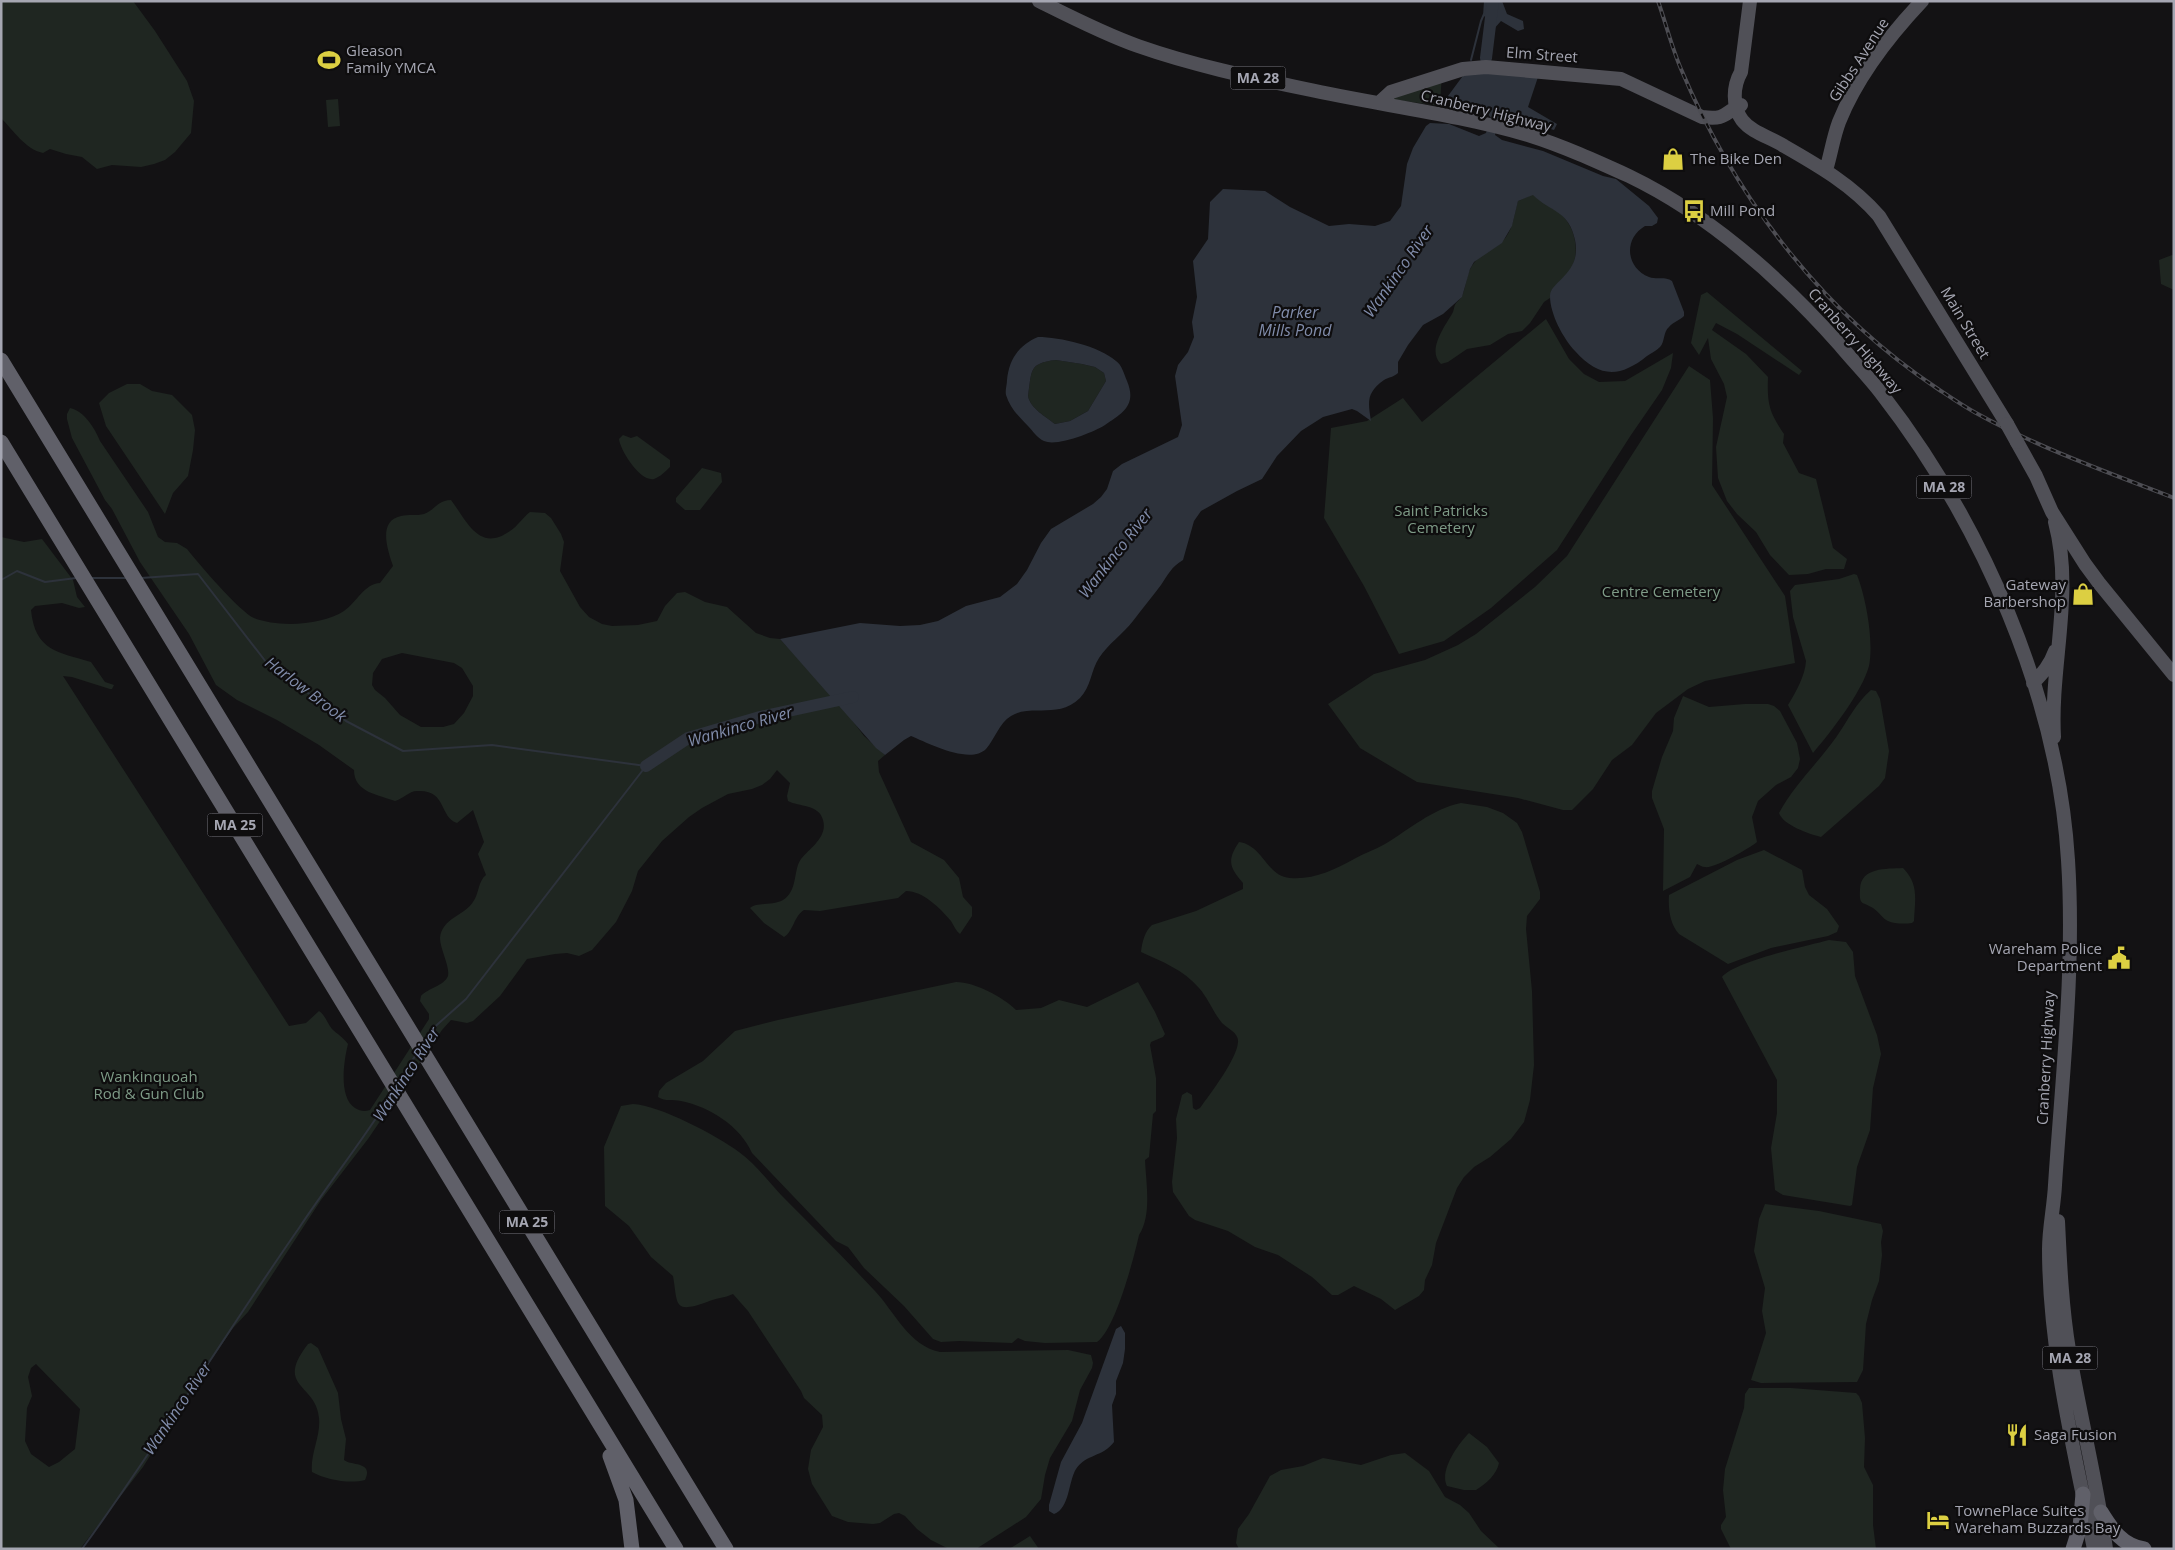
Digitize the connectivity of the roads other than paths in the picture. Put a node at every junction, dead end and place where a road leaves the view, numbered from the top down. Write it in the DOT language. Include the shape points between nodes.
graph roads {
  1 [pos="1039,1"];
  2 [pos="1750,1"];
  3 [pos="1922,1"];
  4 [pos="1379,103"];
  5 [pos="1738,106"];
  6 [pos="1826,170"];
  7 [pos="1,360"];
  8 [pos="1,442"];
  9 [pos="2052,512"];
  10 [pos="2062,564"];
  11 [pos="2085,564"];
  12 [pos="2094,576"];
  13 [pos="2060,634"];
  14 [pos="2174,675"];
  15 [pos="2056,676"];
  16 [pos="2033,686"];
  17 [pos="2056,768"];
  18 [pos="2055,1191"];
  19 [pos="594,1415"];
  20 [pos="2083,1494"];
  21 [pos="2101,1512"];
  22 [pos="632,1549"];
  23 [pos="676,1549"];
  24 [pos="726,1549"];
  25 [pos="2073,1549"];
  26 [pos="2094,1549"];
  27 [pos="2106,1549"];
  28 [pos="2144,1549"];
  1 -- 4 [label="main road, Cranberry Highway / MA 28" via="1136,45 1181,59"];
  2 -- 5 [label="main road" via="1741,72 1744,80"];
  3 -- 6 [label="main road, Gibbs Avenue" via="1892,35 1852,97 1837,128"];
  4 -- 5 [label="main road, Elm Street" via="1391,92 1463,68 1486,67 1621,79 1702,117 1716,118"];
  4 -- 16 [label="main road, Cranberry Highway / MA 28" via="1529,136 1580,154 1657,191 1741,250 1806,308 1881,392 1930,463 1970,532 2005,606"];
  5 -- 6 [label="main road, Main Street" via="1772,138"];
  6 -- 9 [label="main road, Main Street, bridge" via="1880,216 2007,424"];
  7 -- 24 [label="highway, MA 25"];
  8 -- 19 [label="highway, MA 25"];
  9 -- 10 [label="main road"];
  9 -- 11 [label="main road, Main Street"];
  10 -- 11 [label="main road" via="2076,557"];
  10 -- 12 [label="main road"];
  10 -- 13 [label="main road"];
  11 -- 12 [label="main road, Main Street"];
  12 -- 14 [label="main road, Main Street"];
  13 -- 15 [label="main road"];
  13 -- 16 [label="main road" via="2052,661"];
  15 -- 16 [label="main road"];
  15 -- 17 [label="main road" via="2053,722"];
  16 -- 17 [label="main road, Cranberry Highway / MA 28"];
  17 -- 18 [label="main road, Cranberry Highway / MA 28" via="2068,861 2069,956"];
  18 -- 20 [label="main road, Cranberry Highway / MA 28" via="2049,1243 2051,1298 2070,1434"];
  18 -- 21 [label="main road, Cranberry Highway / MA 28" via="2064,1319"];
  19 -- 22 [label="highway" via="622,1486"];
  19 -- 23 [label="highway, MA 25"];
  20 -- 25 [label="highway" via="2080,1527"];
  20 -- 26 [label="main road, Cranberry Highway / MA 28"];
  21 -- 27 [label="main road, Cranberry Highway / MA 28"];
  21 -- 28 [label="highway" via="2114,1533"];
}
